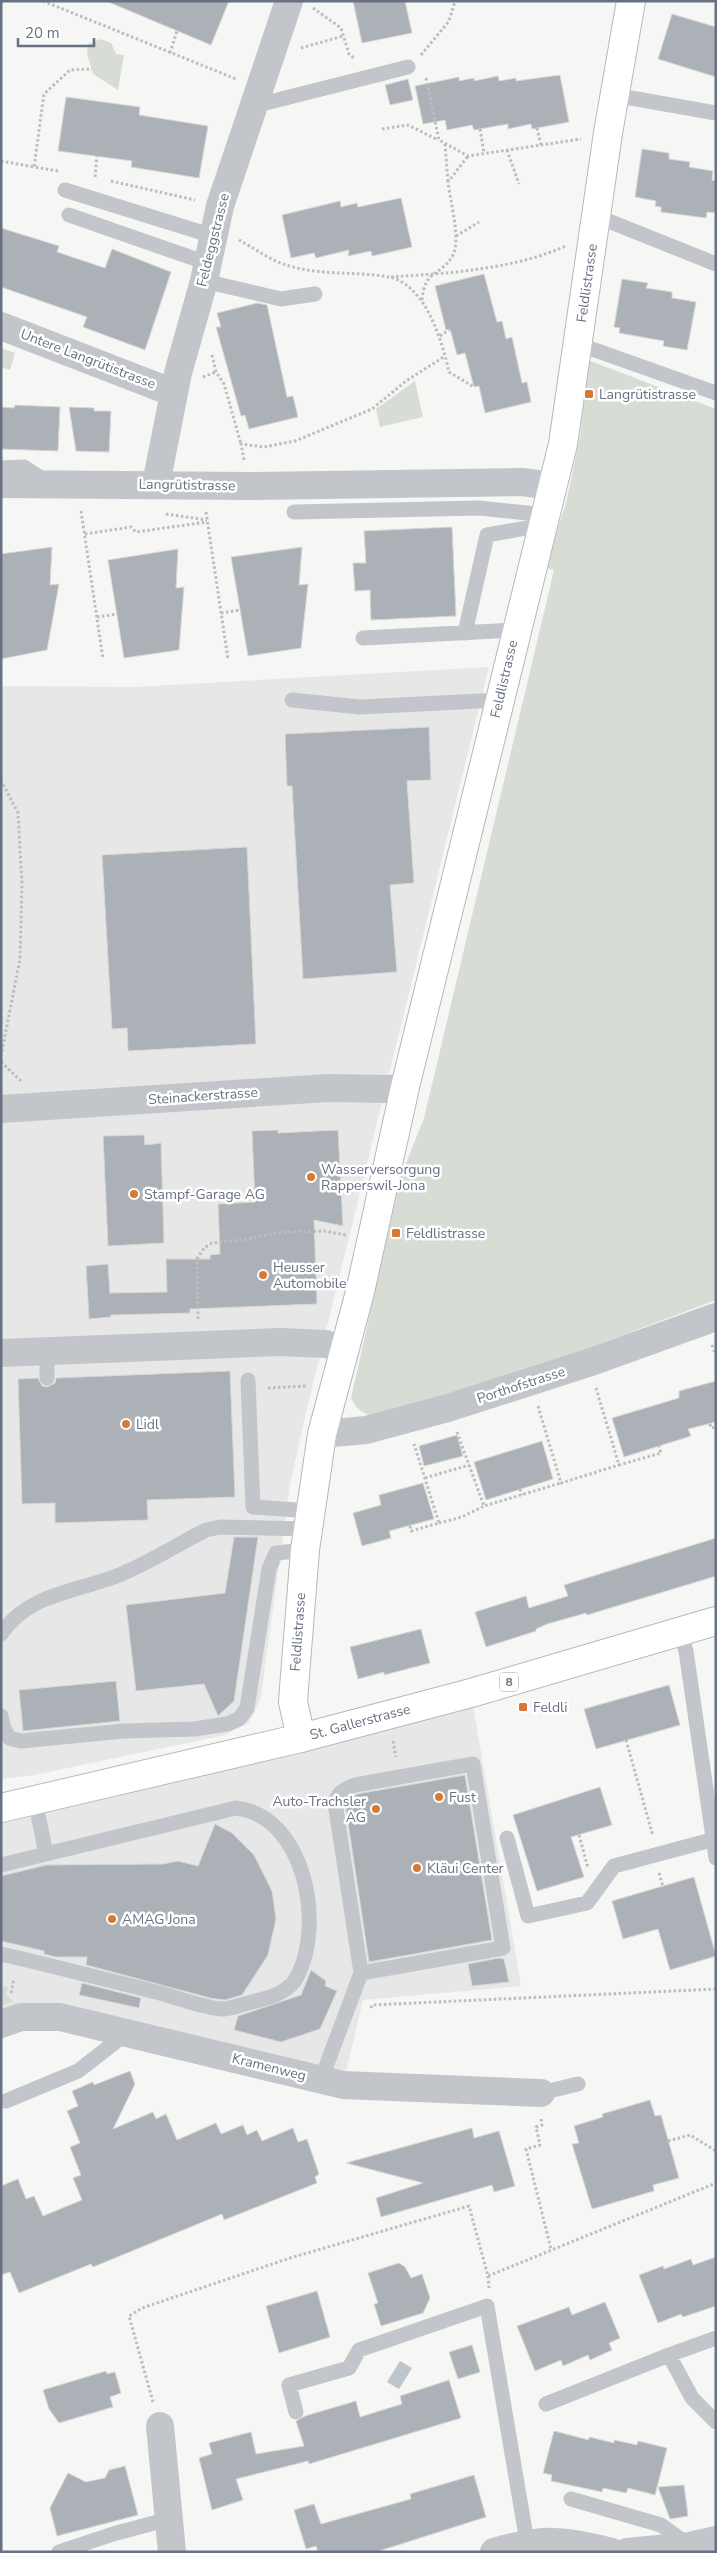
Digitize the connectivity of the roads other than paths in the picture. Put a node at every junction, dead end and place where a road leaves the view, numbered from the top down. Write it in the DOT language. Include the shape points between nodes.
graph roads {
  1 [pos="289,1"];
  2 [pos="631,1"];
  3 [pos="414,63"];
  4 [pos="614,95"];
  5 [pos="257,97"];
  6 [pos="716,113"];
  7 [pos="65,190"];
  8 [pos="69,215"];
  9 [pos="596,216"];
  10 [pos="216,223"];
  11 [pos="716,264"];
  12 [pos="206,272"];
  13 [pos="315,294"];
  14 [pos="1,326"];
  15 [pos="578,344"];
  16 [pos="174,393"];
  17 [pos="716,393"];
  18 [pos="1,468"];
  19 [pos="1,484"];
  20 [pos="50,484"];
  21 [pos="156,484"];
  22 [pos="553,486"];
  23 [pos="294,512"];
  24 [pos="545,520"];
  25 [pos="516,630"];
  26 [pos="466,633"];
  27 [pos="362,638"];
  28 [pos="292,700"];
  29 [pos="500,700"];
  30 [pos="405,1087"];
  31 [pos="1,1109"];
  32 [pos="716,1317"];
  33 [pos="47,1350"];
  34 [pos="344,1350"];
  35 [pos="1,1353"];
  36 [pos="47,1378"];
  37 [pos="248,1385"];
  38 [pos="322,1434"];
  39 [pos="307,1530"];
  40 [pos="716,1622"];
  41 [pos="680,1632"];
  42 [pos="1,1634"];
  43 [pos="1,1716"];
  44 [pos="301,1738"];
  45 [pos="35,1800"];
  46 [pos="1,1808"];
  47 [pos="507,1838"];
  48 [pos="715,1839"];
  49 [pos="46,1854"];
  50 [pos="716,1858"];
  51 [pos="1,1865"];
  52 [pos="1,1954"];
  53 [pos="361,1974"];
  54 [pos="11,2021"];
  55 [pos="127,2033"];
  56 [pos="321,2080"];
  57 [pos="578,2084"];
  58 [pos="542,2093"];
  59 [pos="6,2101"];
  60 [pos="716,2338"];
  61 [pos="669,2355"];
  62 [pos="546,2404"];
  63 [pos="296,2412"];
  64 [pos="716,2422"];
  65 [pos="160,2426"];
  66 [pos="571,2499"];
  67 [pos="169,2519"];
  68 [pos="527,2542"];
  69 [pos="703,2543"];
  70 [pos="60,2552"];
  71 [pos="172,2552"];
  72 [pos="494,2552"];
  73 [pos="612,2552"];
  74 [pos="627,2552"];
  1 -- 5 [label="street, Feldeggstrasse"];
  2 -- 4 [label="street, Feldlistrasse"];
  3 -- 5 [label="lane"];
  4 -- 6 [label="lane"];
  4 -- 9 [label="street, Feldlistrasse"];
  5 -- 10 [label="street, Feldeggstrasse"];
  7 -- 10 [label="lane"];
  8 -- 12 [label="lane"];
  9 -- 11 [label="lane"];
  9 -- 15 [label="street, Feldlistrasse"];
  10 -- 12 [label="street, Feldeggstrasse"];
  12 -- 13 [label="lane" via="281,299"];
  12 -- 16 [label="street, Feldeggstrasse"];
  14 -- 16 [label="street, Untere Langrütistrasse"];
  15 -- 17 [label="lane"];
  15 -- 22 [label="street, Feldlistrasse" via="563,444"];
  16 -- 21 [label="street, Feldeggstrasse"];
  18 -- 20 [label="lane" via="24,467"];
  19 -- 20 [label="street, Langrütistrasse"];
  20 -- 21 [label="street, Langrütistrasse"];
  21 -- 22 [label="street, Langrütistrasse" via="248,486 522,482"];
  22 -- 24 [label="street, Feldlistrasse"];
  23 -- 24 [label="lane" via="479,508"];
  24 -- 25 [label="street, Feldlistrasse"];
  24 -- 26 [label="lane" via="486,535"];
  25 -- 26 [label="lane"];
  25 -- 29 [label="street, Feldlistrasse"];
  26 -- 27 [label="lane"];
  28 -- 29 [label="lane" via="360,707"];
  29 -- 30 [label="street, Feldlistrasse"];
  30 -- 31 [label="street, Steinackerstrasse" via="328,1088"];
  30 -- 34 [label="street, Feldlistrasse"];
  32 -- 38 [label="street, Porthofstrasse" via="448,1408 366,1430"];
  33 -- 34 [label="street" via="280,1342 326,1344"];
  33 -- 35 [label="street"];
  33 -- 36 [label="lane"];
  34 -- 38 [label="street, Feldlistrasse"];
  37 -- 39 [label="lane" via="253,1506"];
  38 -- 39 [label="street, Feldlistrasse"];
  39 -- 42 [label="lane" via="220,1527 206,1530 115,1577 48,1596 10,1621"];
  39 -- 43 [label="lane" via="276,1554 269,1569 247,1708 239,1719 194,1729 124,1731 21,1741 8,1738"];
  39 -- 44 [label="street, Feldlistrasse" via="293,1702"];
  40 -- 41 [label="street, St. Gallerstrasse / 8"];
  41 -- 44 [label="street, St. Gallerstrasse / 8" via="480,1691"];
  41 -- 48 [label="lane"];
  44 -- 45 [label="street, St. Gallerstrasse / 8"];
  45 -- 46 [label="street, St. Gallerstrasse / 8"];
  45 -- 49 [label="lane"];
  47 -- 48 [label="lane" via="528,1916 587,1903 614,1866"];
  48 -- 50 [label="lane"];
  49 -- 51 [label="lane"];
  49 -- 52 [label="lane" via="236,1808 251,1810 280,1830 290,1843 301,1870 308,1899 309,1929 297,1978 276,1996 223,2009"];
  53 -- 53 [label="lane" via="503,1948 473,1764 355,1785 336,1797"];
  53 -- 56 [label="lane"];
  54 -- 55 [label="street, Kramenweg" via="60,2017"];
  55 -- 56 [label="street, Kramenweg"];
  55 -- 59 [label="lane" via="78,2071"];
  56 -- 58 [label="street, Kramenweg" via="343,2085"];
  57 -- 58 [label="lane"];
  60 -- 61 [label="lane"];
  61 -- 62 [label="lane"];
  61 -- 64 [label="lane" via="692,2398"];
  63 -- 68 [label="lane" via="289,2385 348,2368 359,2350 487,2306"];
  65 -- 67 [label="street"];
  66 -- 69 [label="lane" via="661,2525"];
  67 -- 70 [label="lane"];
  67 -- 71 [label="street"];
  68 -- 72 [label="street"];
  68 -- 73 [label="street" via="572,2541"];
  69 -- 74 [label="street"];
}
